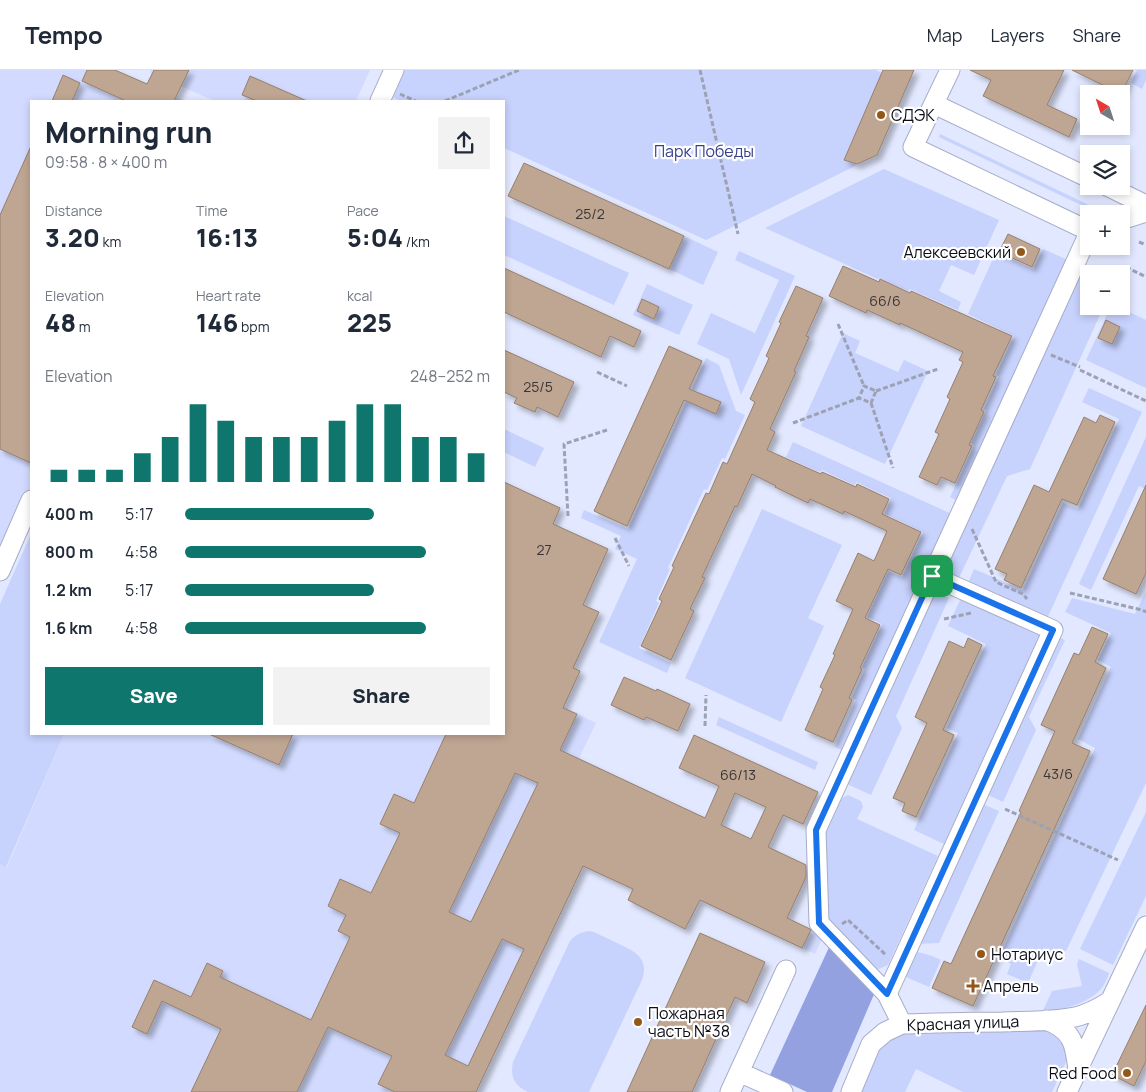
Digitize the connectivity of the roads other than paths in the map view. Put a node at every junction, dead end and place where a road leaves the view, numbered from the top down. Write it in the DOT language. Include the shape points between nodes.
graph roads {
  1 [pos="394,70"];
  2 [pos="950,70"];
  3 [pos="380,100"];
  4 [pos="934,104"];
  5 [pos="1080,174"];
  6 [pos="1125,195"];
  7 [pos="1146,205"];
  8 [pos="1146,212"];
  9 [pos="1130,217"];
  10 [pos="1080,228"];
  11 [pos="1080,252"];
  12 [pos="30,502"];
  13 [pos="0,571"];
  14 [pos="932,576"];
  15 [pos="1146,926"];
  16 [pos="786,970"];
  17 [pos="887,994"];
  18 [pos="1110,1001"];
  19 [pos="1046,1020"];
  20 [pos="902,1024"];
  21 [pos="1078,1070"];
  22 [pos="739,1072"];
  23 [pos="730,1092"];
  24 [pos="783,1092"];
  25 [pos="851,1092"];
  26 [pos="1067,1092"];
  1 -- 3 [label="street"];
  2 -- 4 [label="street"];
  4 -- 5 [label="street"];
  4 -- 10 [label="street" via="913,147"];
  6 -- 7 [label="street"];
  8 -- 9 [label="street"];
  11 -- 14 [label="street"];
  12 -- 13 [label="street"];
  14 -- 17 [label="street" via="816,830 819,923"];
  14 -- 17 [label="street" via="1053,630"];
  15 -- 18 [label="street"];
  16 -- 22 [label="street"];
  17 -- 20 [label="street"];
  18 -- 19 [label="street, Красная улица" via="1086,1014"];
  18 -- 21 [label="street"];
  19 -- 20 [label="street, Красная улица"];
  19 -- 21 [label="street" via="1059,1025 1071,1038"];
  20 -- 25 [label="street, Красная улица" via="871,1044"];
  21 -- 26 [label="street"];
  22 -- 23 [label="street"];
  22 -- 24 [label="street"];
}
